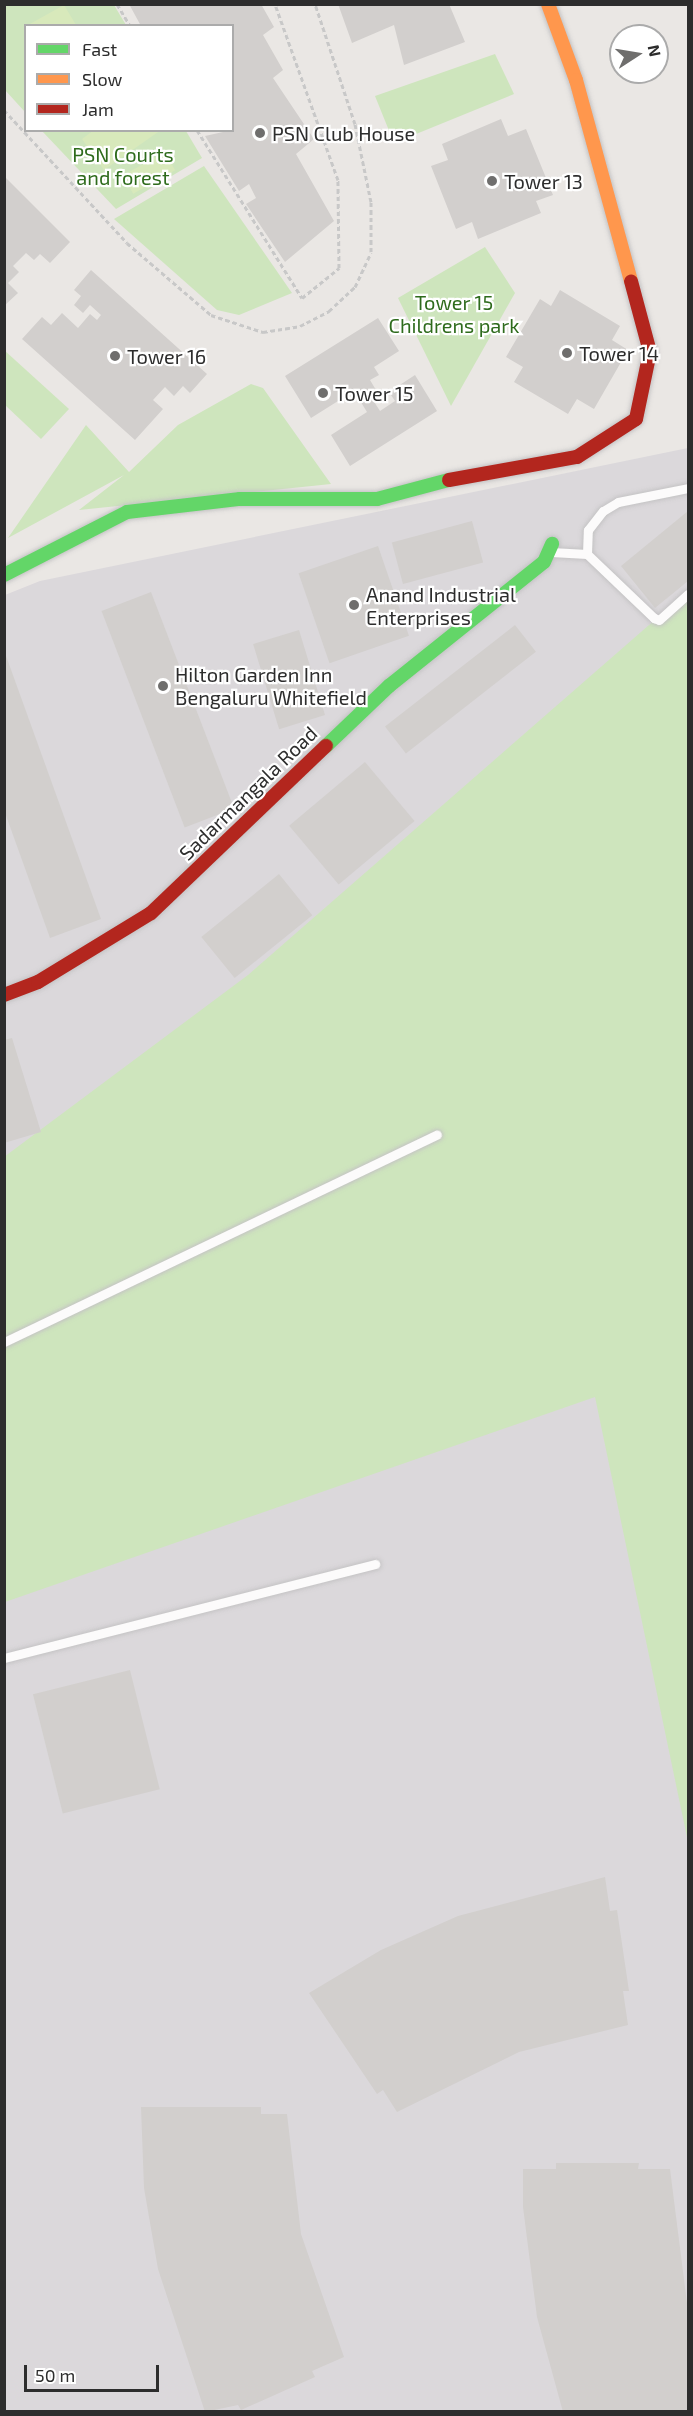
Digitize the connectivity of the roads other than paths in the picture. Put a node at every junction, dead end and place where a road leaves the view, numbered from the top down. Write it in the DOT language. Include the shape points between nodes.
graph roads {
  1 [pos="548,4"];
  2 [pos="688,488"];
  3 [pos="551,548"];
  4 [pos="587,554"];
  5 [pos="4,575"];
  6 [pos="688,594"];
  7 [pos="4,995"];
  8 [pos="437,1135"];
  9 [pos="4,1342"];
  10 [pos="375,1564"];
  11 [pos="4,1658"];
  1 -- 5 [label="street" via="576,80 650,352 636,419 577,457 473,473 376,499 240,500 127,512"];
  2 -- 4 [label="lane" via="618,502 603,511 588,530"];
  3 -- 4 [label="lane"];
  3 -- 7 [label="street, Sadarmangala Road" via="544,562 388,686 151,913 38,982"];
  4 -- 6 [label="lane" via="659,620"];
  8 -- 9 [label="lane"];
  10 -- 11 [label="lane"];
}
